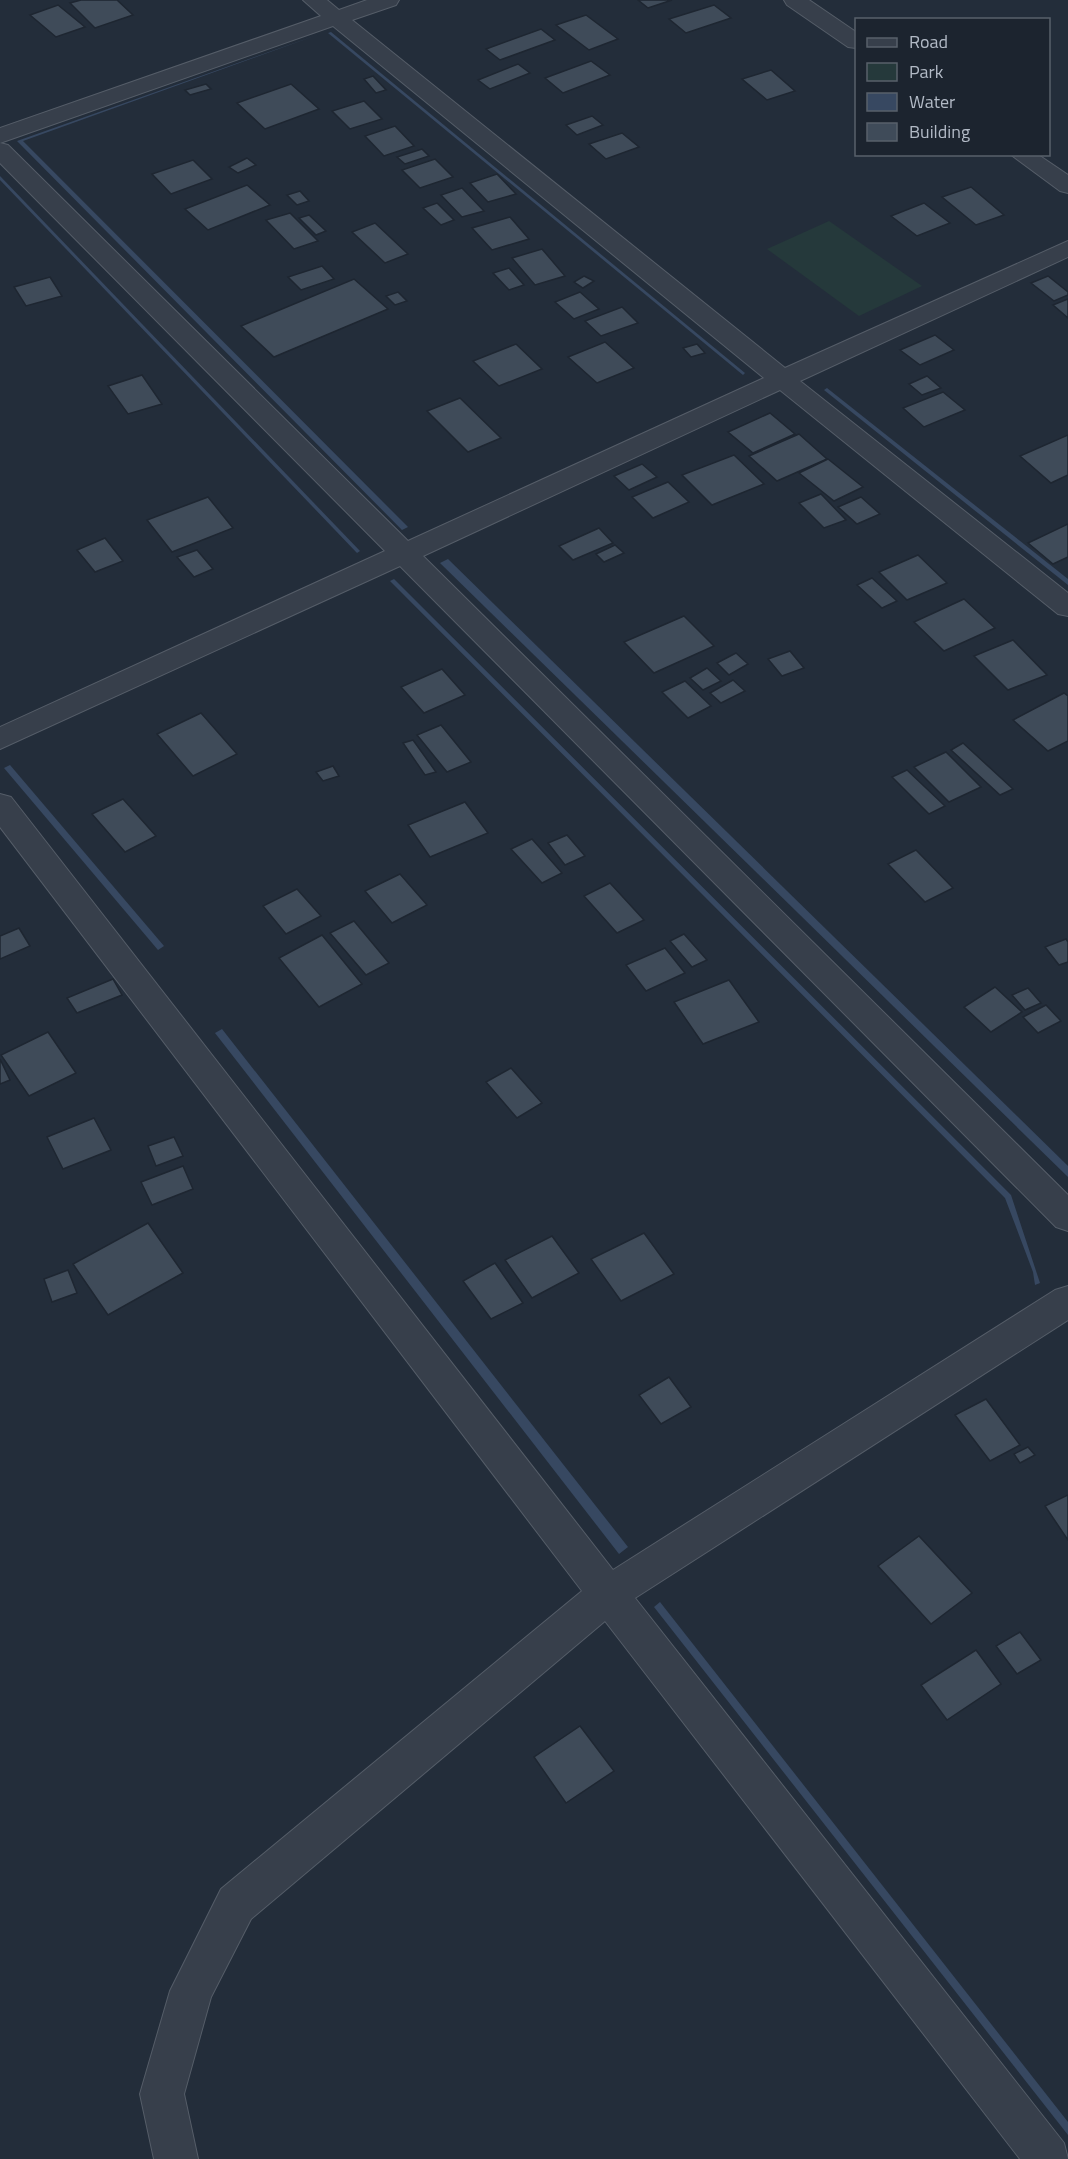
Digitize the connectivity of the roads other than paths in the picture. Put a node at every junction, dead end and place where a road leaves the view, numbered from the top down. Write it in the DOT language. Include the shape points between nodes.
graph roads {
  1 [pos="314,0"];
  2 [pos="388,0"];
  3 [pos="795,0"];
  4 [pos="337,18"];
  5 [pos="855,41"];
  6 [pos="0,136"];
  7 [pos="0,150"];
  8 [pos="1024,156"];
  9 [pos="1068,186"];
  10 [pos="1068,248"];
  11 [pos="782,380"];
  12 [pos="401,553"];
  13 [pos="1068,607"];
  14 [pos="0,739"];
  15 [pos="0,805"];
  16 [pos="1068,1217"];
  17 [pos="1068,1301"];
  18 [pos="608,1594"];
  19 [pos="176,2159"];
  20 [pos="1048,2159"];
  1 -- 4 [label="street"];
  2 -- 4 [label="street"];
  3 -- 5 [label="street"];
  4 -- 6 [label="street"];
  4 -- 11 [label="street"];
  7 -- 12 [label="street"];
  8 -- 9 [label="street"];
  10 -- 11 [label="street"];
  11 -- 12 [label="street"];
  11 -- 13 [label="street"];
  12 -- 14 [label="street"];
  12 -- 16 [label="street"];
  15 -- 18 [label="street"];
  17 -- 18 [label="street"];
  18 -- 19 [label="street" via="236,1904 191,1991 162,2094"];
  18 -- 20 [label="street"];
}
